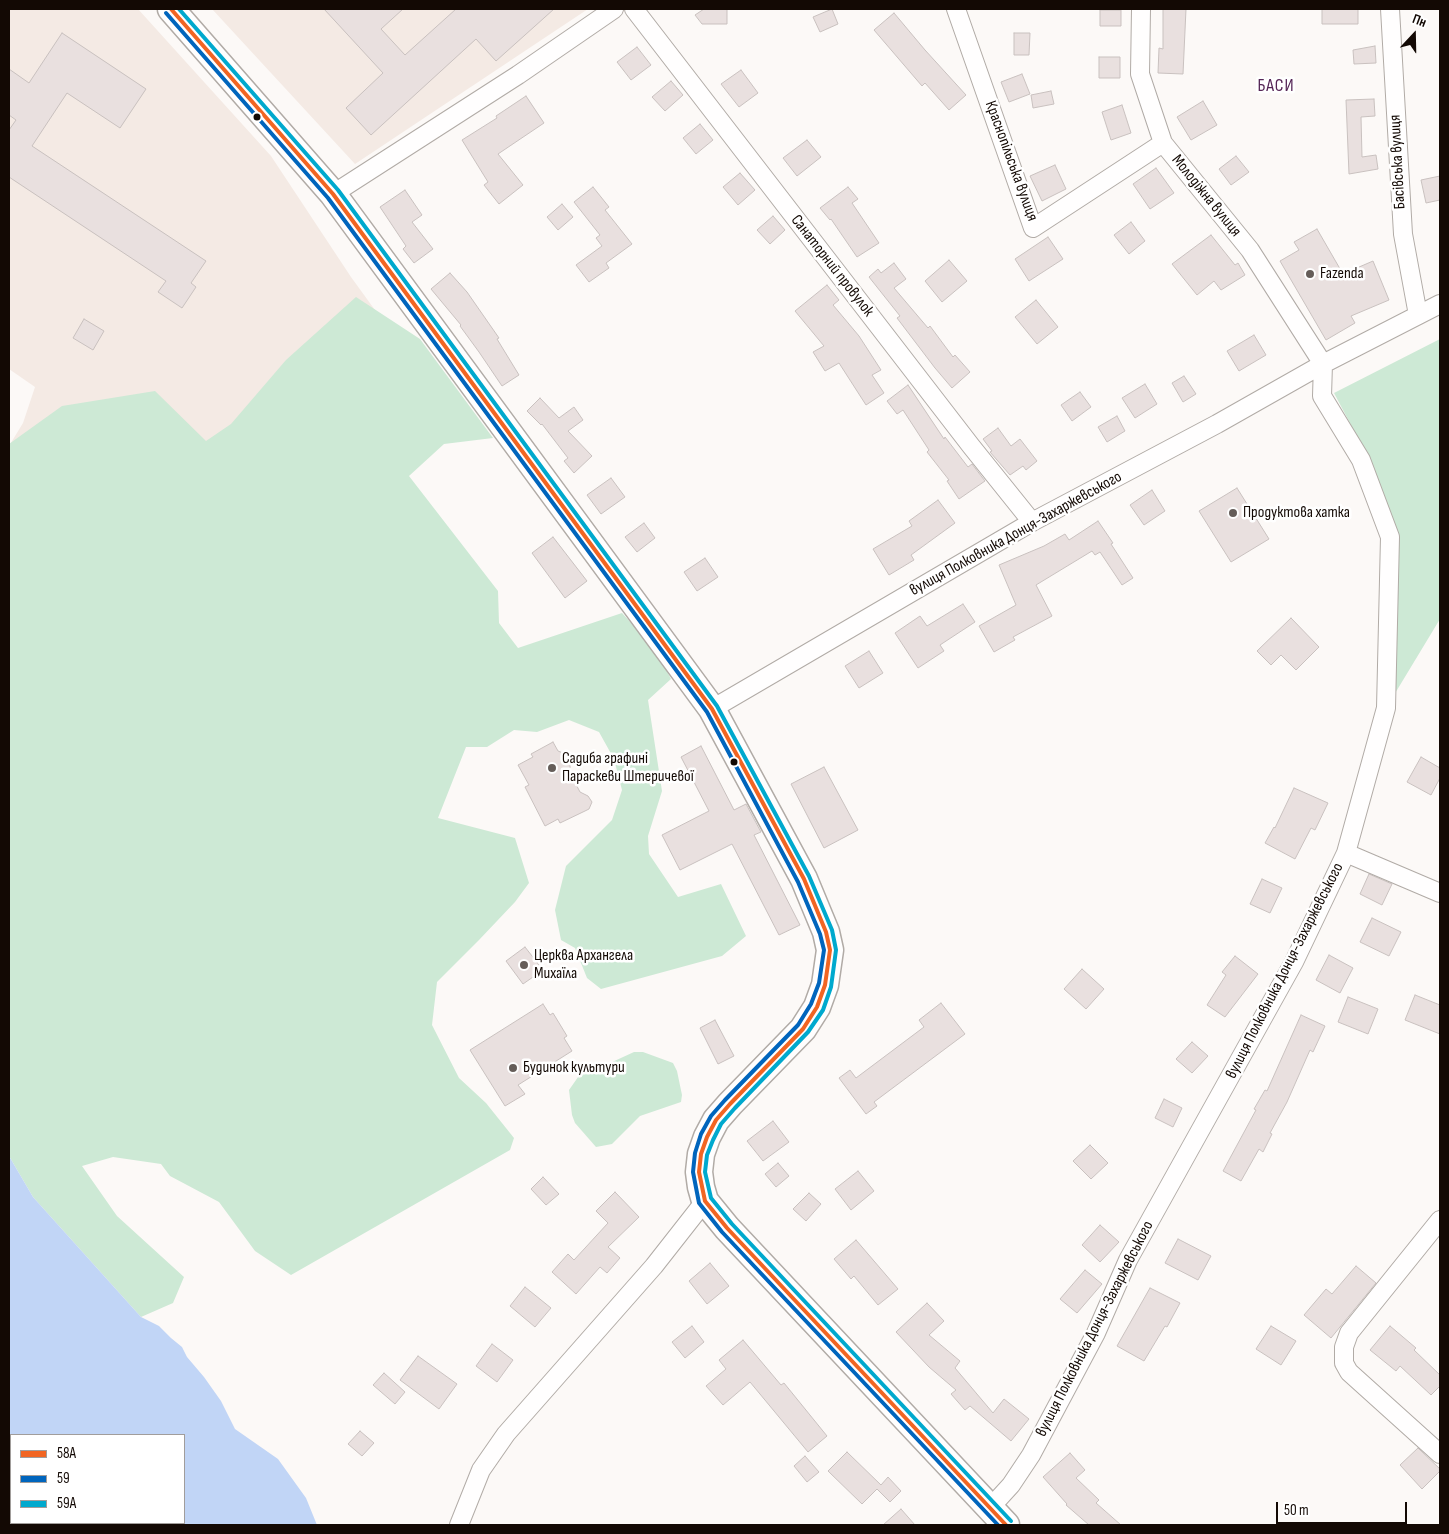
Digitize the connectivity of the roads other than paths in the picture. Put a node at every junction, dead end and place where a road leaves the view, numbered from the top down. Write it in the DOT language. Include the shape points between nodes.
graph roads {
  1 [pos="171,9"];
  2 [pos="614,9"];
  3 [pos="634,9"];
  4 [pos="956,9"];
  5 [pos="1141,9"];
  6 [pos="1390,9"];
  7 [pos="1163,143"];
  8 [pos="333,194"];
  9 [pos="1440,304"];
  10 [pos="1418,315"];
  11 [pos="1323,364"];
  12 [pos="1032,522"];
  13 [pos="712,709"];
  14 [pos="1346,853"];
  15 [pos="1440,893"];
  16 [pos="706,1202"];
  17 [pos="1440,1220"];
  18 [pos="1440,1454"];
  19 [pos="998,1517"];
  20 [pos="459,1525"];
  1 -- 8 [label="main road"];
  2 -- 8 [label="street"];
  3 -- 12 [label="street, Санаторний провулок"];
  4 -- 7 [label="street, Краснопільська вулиця" via="1033,228"];
  5 -- 7 [label="street, Молодіжна вулиця" via="1140,74"];
  6 -- 10 [label="street, Басівська вулиця" via="1402,234"];
  7 -- 11 [label="street, Молодіжна вулиця" via="1250,250"];
  8 -- 13 [label="main road"];
  9 -- 10 [label="street, вулиця Полковника Донця-Захаржевського"];
  10 -- 11 [label="street, вулиця Полковника Донця-Захаржевського"];
  11 -- 12 [label="street, вулиця Полковника Донця-Захаржевського"];
  11 -- 14 [label="street, вулиця Полковника Донця-Захаржевського" via="1322,396 1361,460 1390,537 1386,708"];
  12 -- 13 [label="street, вулиця Полковника Донця-Захаржевського"];
  13 -- 16 [label="main road" via="804,879 830,950 825,985 817,1007 803,1029 730,1104 707,1137 699,1172"];
  14 -- 15 [label="street"];
  14 -- 19 [label="street, вулиця Полковника Донця-Захаржевського" via="1294,962 1128,1260 1096,1333 1031,1455 1011,1485"];
  16 -- 19 [label="main road"];
  16 -- 20 [label="street" via="506,1434 481,1470"];
  17 -- 18 [label="street" via="1349,1333 1344,1347 1344,1363 1349,1372"];
}
